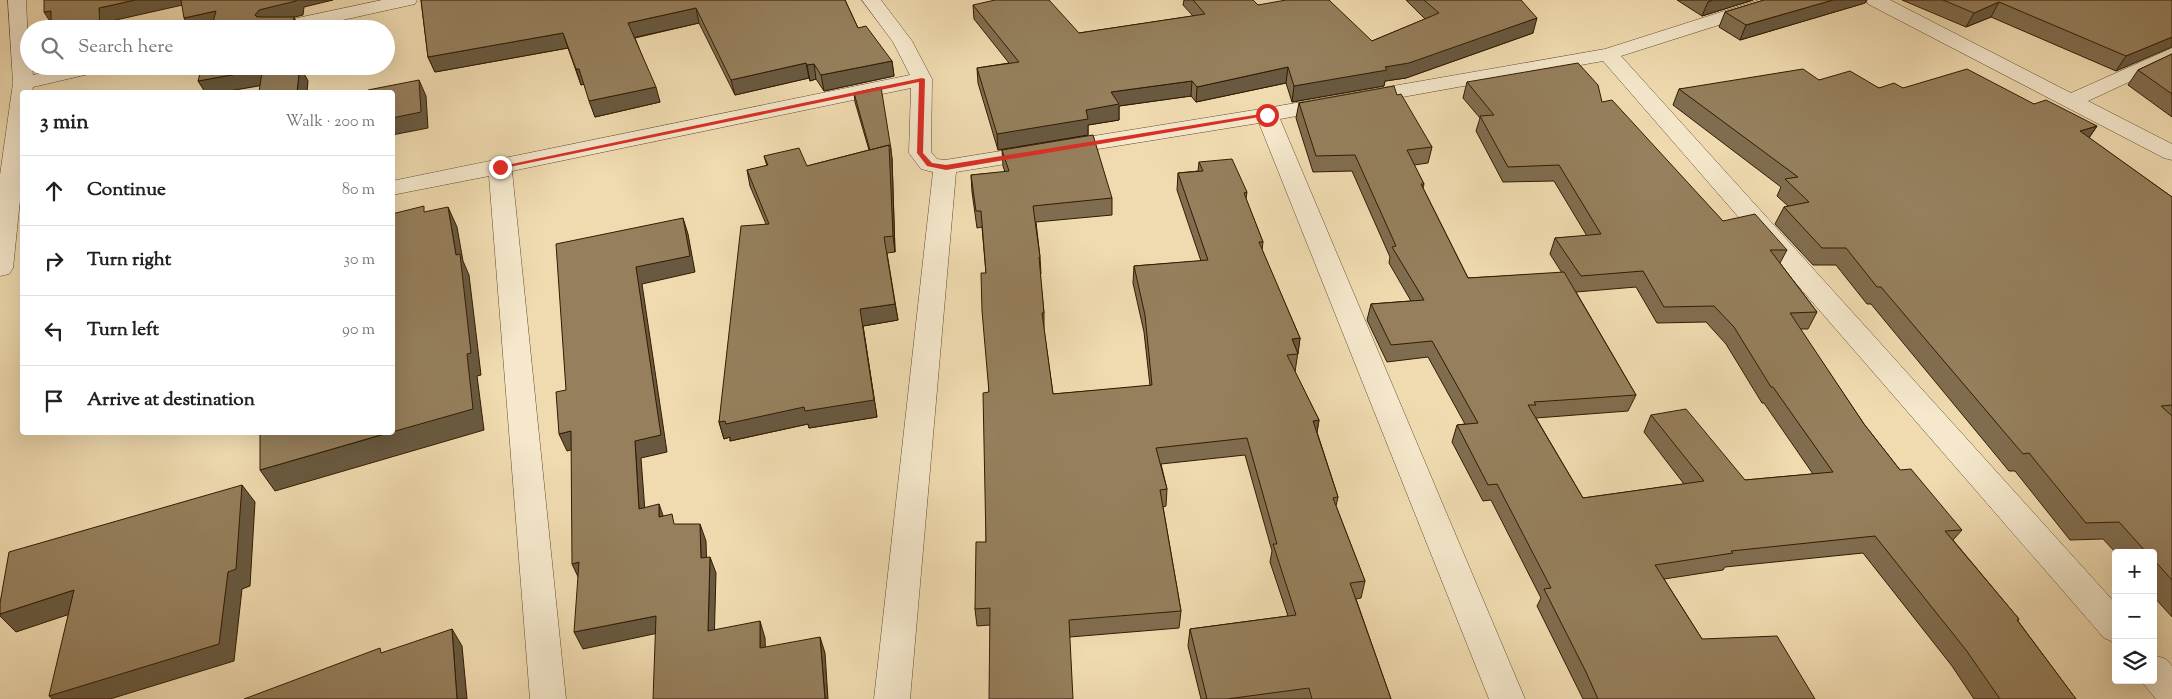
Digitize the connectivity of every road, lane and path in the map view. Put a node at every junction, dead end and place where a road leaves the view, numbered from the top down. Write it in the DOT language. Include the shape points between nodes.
graph roads {
  1 [pos="7,0"];
  2 [pos="17,0"];
  3 [pos="405,0"];
  4 [pos="871,0"];
  5 [pos="1778,0"];
  6 [pos="1875,0"];
  7 [pos="0,1"];
  8 [pos="315,20"];
  9 [pos="20,41"];
  10 [pos="1608,54"];
  11 [pos="2172,54"];
  12 [pos="22,75"];
  13 [pos="56,75"];
  14 [pos="922,79"];
  15 [pos="23,82"];
  16 [pos="20,90"];
  17 [pos="20,92"];
  18 [pos="2073,100"];
  19 [pos="1267,115"];
  20 [pos="8,130"];
  21 [pos="2172,152"];
  22 [pos="500,167"];
  23 [pos="946,168"];
  24 [pos="395,187"];
  25 [pos="8,265"];
  26 [pos="2112,623"];
  27 [pos="2157,674"];
  28 [pos="2172,691"];
  29 [pos="548,699"];
  30 [pos="892,699"];
  31 [pos="1507,699"];
  1 -- 7 [label="street"];
  2 -- 9 [label="street"];
  3 -- 8 [label="street"];
  4 -- 14 [label="street" via="902,41"];
  5 -- 10 [label="street"];
  6 -- 18 [label="street"];
  10 -- 19 [label="street"];
  10 -- 26 [label="street"];
  11 -- 18 [label="street"];
  12 -- 15 [label="street"];
  13 -- 15 [label="street"];
  14 -- 22 [label="street"];
  14 -- 23 [label="street" via="920,153 929,164"];
  15 -- 16 [label="street"];
  17 -- 20 [label="street"];
  18 -- 21 [label="street"];
  19 -- 23 [label="street"];
  19 -- 31 [label="street"];
  20 -- 25 [label="street"];
  22 -- 24 [label="street"];
  22 -- 29 [label="street"];
  23 -- 30 [label="street"];
  27 -- 28 [label="street"];
}
